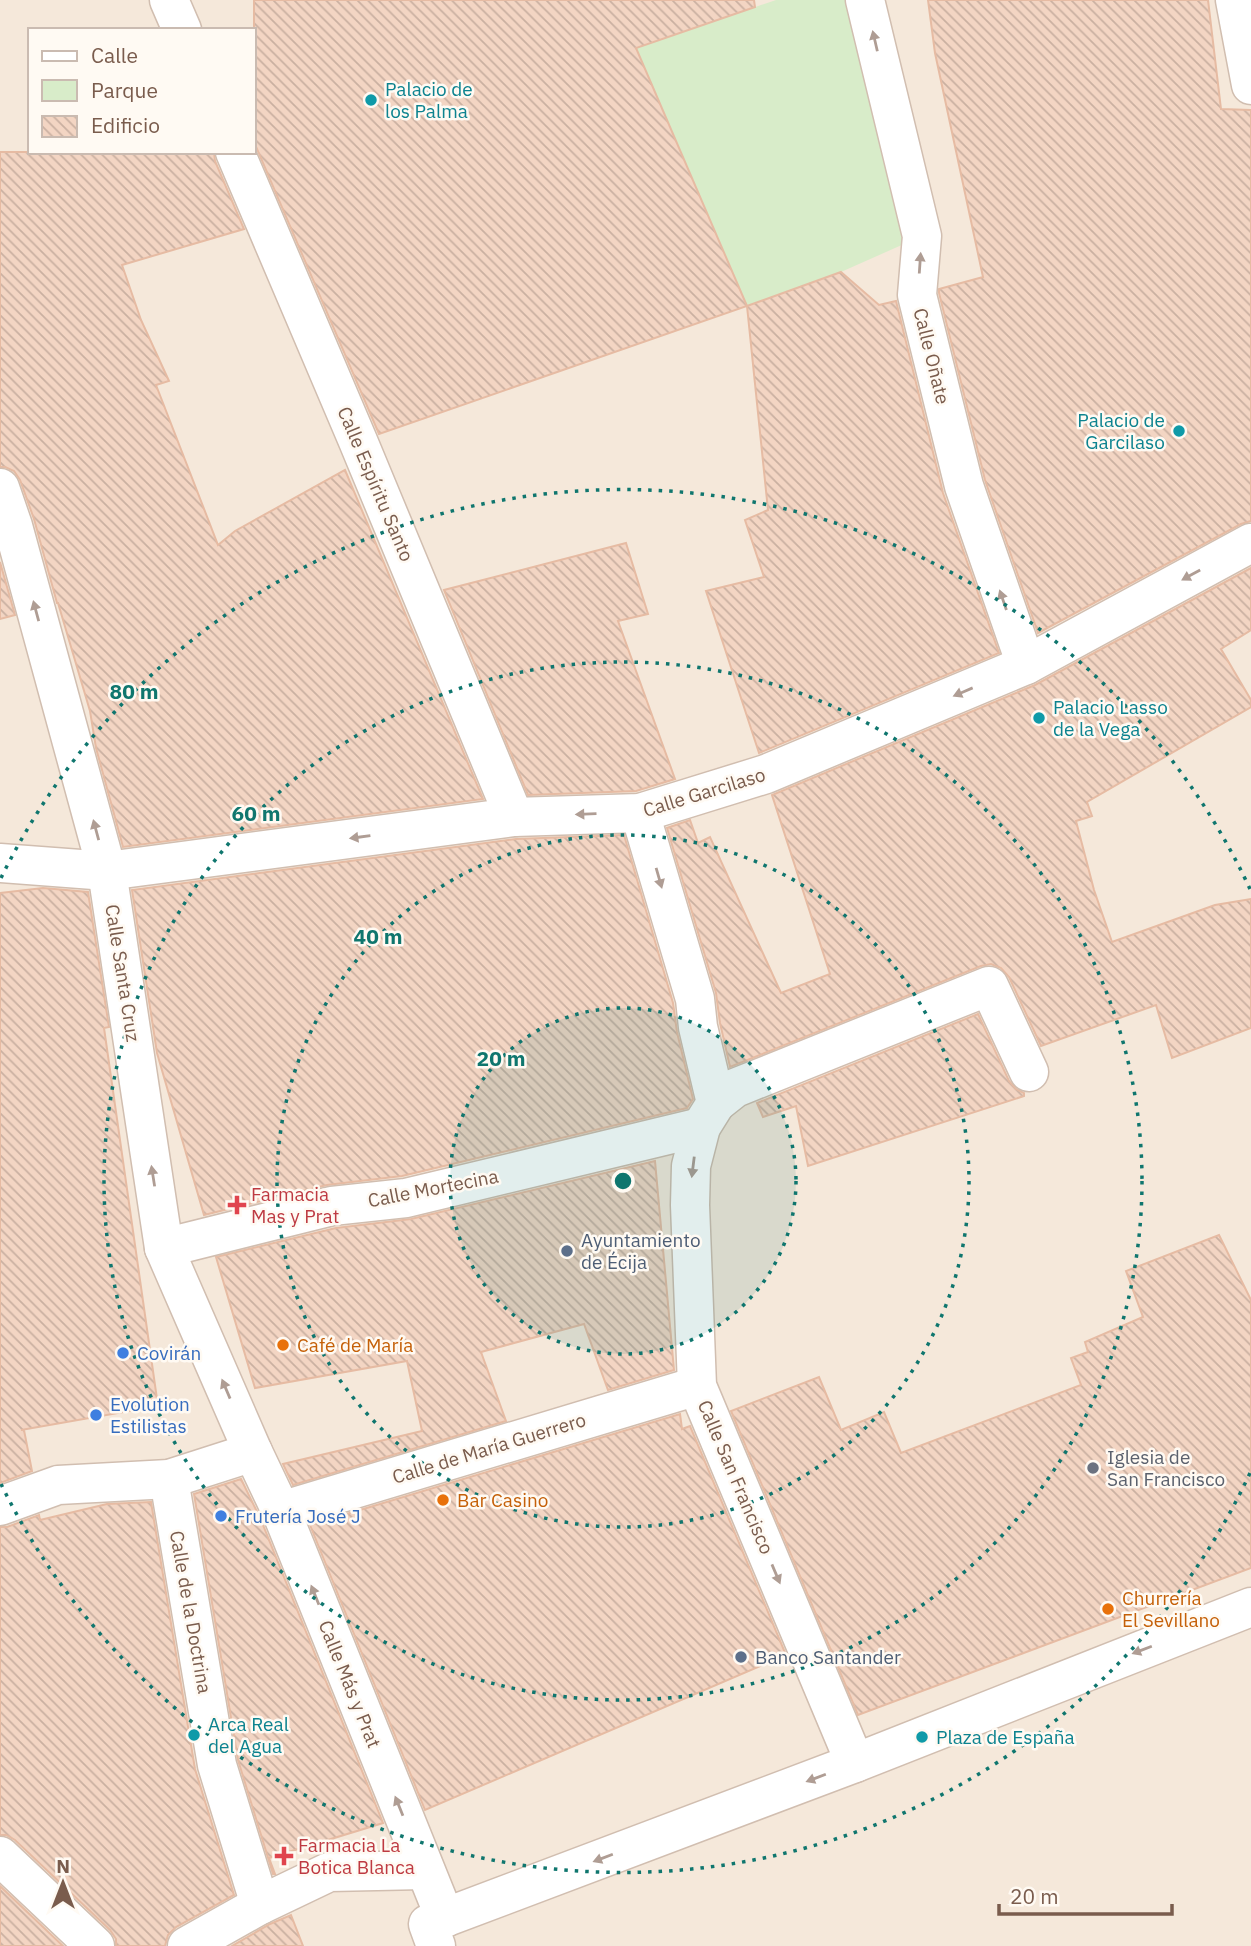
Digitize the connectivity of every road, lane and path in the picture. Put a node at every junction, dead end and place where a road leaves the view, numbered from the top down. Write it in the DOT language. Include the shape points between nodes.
graph roads {
  1 [pos="169,0"];
  2 [pos="865,0"];
  3 [pos="1235,0"];
  4 [pos="181,28"];
  5 [pos="1251,85"];
  6 [pos="235,154"];
  7 [pos="0,488"];
  8 [pos="1251,543"];
  9 [pos="1026,665"];
  10 [pos="640,813"];
  11 [pos="514,817"];
  12 [pos="0,863"];
  13 [pos="107,871"];
  14 [pos="1029,1072"];
  15 [pos="708,1115"];
  16 [pos="164,1248"];
  17 [pos="697,1386"];
  18 [pos="253,1452"];
  19 [pos="169,1479"];
  20 [pos="0,1507"];
  21 [pos="281,1511"];
  22 [pos="1251,1607"];
  23 [pos="855,1763"];
  24 [pos="0,1856"];
  25 [pos="424,1870"];
  26 [pos="260,1905"];
  27 [pos="440,1932"];
  28 [pos="95,1946"];
  29 [pos="187,1946"];
  1 -- 4 [label="street"];
  9 -- 2 [label="street, Calle Oñate, one-way" via="964,486 917,295 922,236"];
  3 -- 5 [label="street"];
  6 -- 11 [label="street, Calle Espíritu Santo"];
  13 -- 7 [label="street, Calle Santa Cruz, one-way"];
  8 -- 9 [label="street, Calle Garcilaso, one-way"];
  9 -- 10 [label="street, Calle Garcilaso, one-way" via="766,774"];
  10 -- 11 [label="street, Calle Garcilaso, one-way"];
  10 -- 15 [label="street, Calle San Francisco, one-way" via="695,999"];
  11 -- 13 [label="street, Calle Garcilaso, one-way"];
  12 -- 13 [label="street, Calle Garcilaso"];
  16 -- 13 [label="street, Calle Santa Cruz, one-way"];
  14 -- 15 [label="street, Calle Mortecina" via="989,986 735,1088"];
  15 -- 16 [label="street, Calle Mortecina" via="406,1198 332,1206"];
  15 -- 17 [label="street, Calle San Francisco, one-way" via="691,1166"];
  18 -- 16 [label="street, Calle Santa Cruz, one-way"];
  17 -- 21 [label="street, Calle de María Guerrero"];
  17 -- 23 [label="street, Calle San Francisco, one-way"];
  18 -- 19 [label="street"];
  18 -- 21 [label="street, Calle Más y Prat"];
  19 -- 20 [label="street" via="58,1485"];
  19 -- 26 [label="street, Calle de la Doctrina" via="217,1765"];
  25 -- 21 [label="street, Calle Más y Prat, one-way"];
  22 -- 23 [label="street, one-way"];
  23 -- 27 [label="street, one-way"];
  24 -- 28 [label="street"];
  25 -- 26 [label="street" via="329,1872"];
  25 -- 27 [label="street, Calle Más y Prat"];
  26 -- 29 [label="street"];
}
